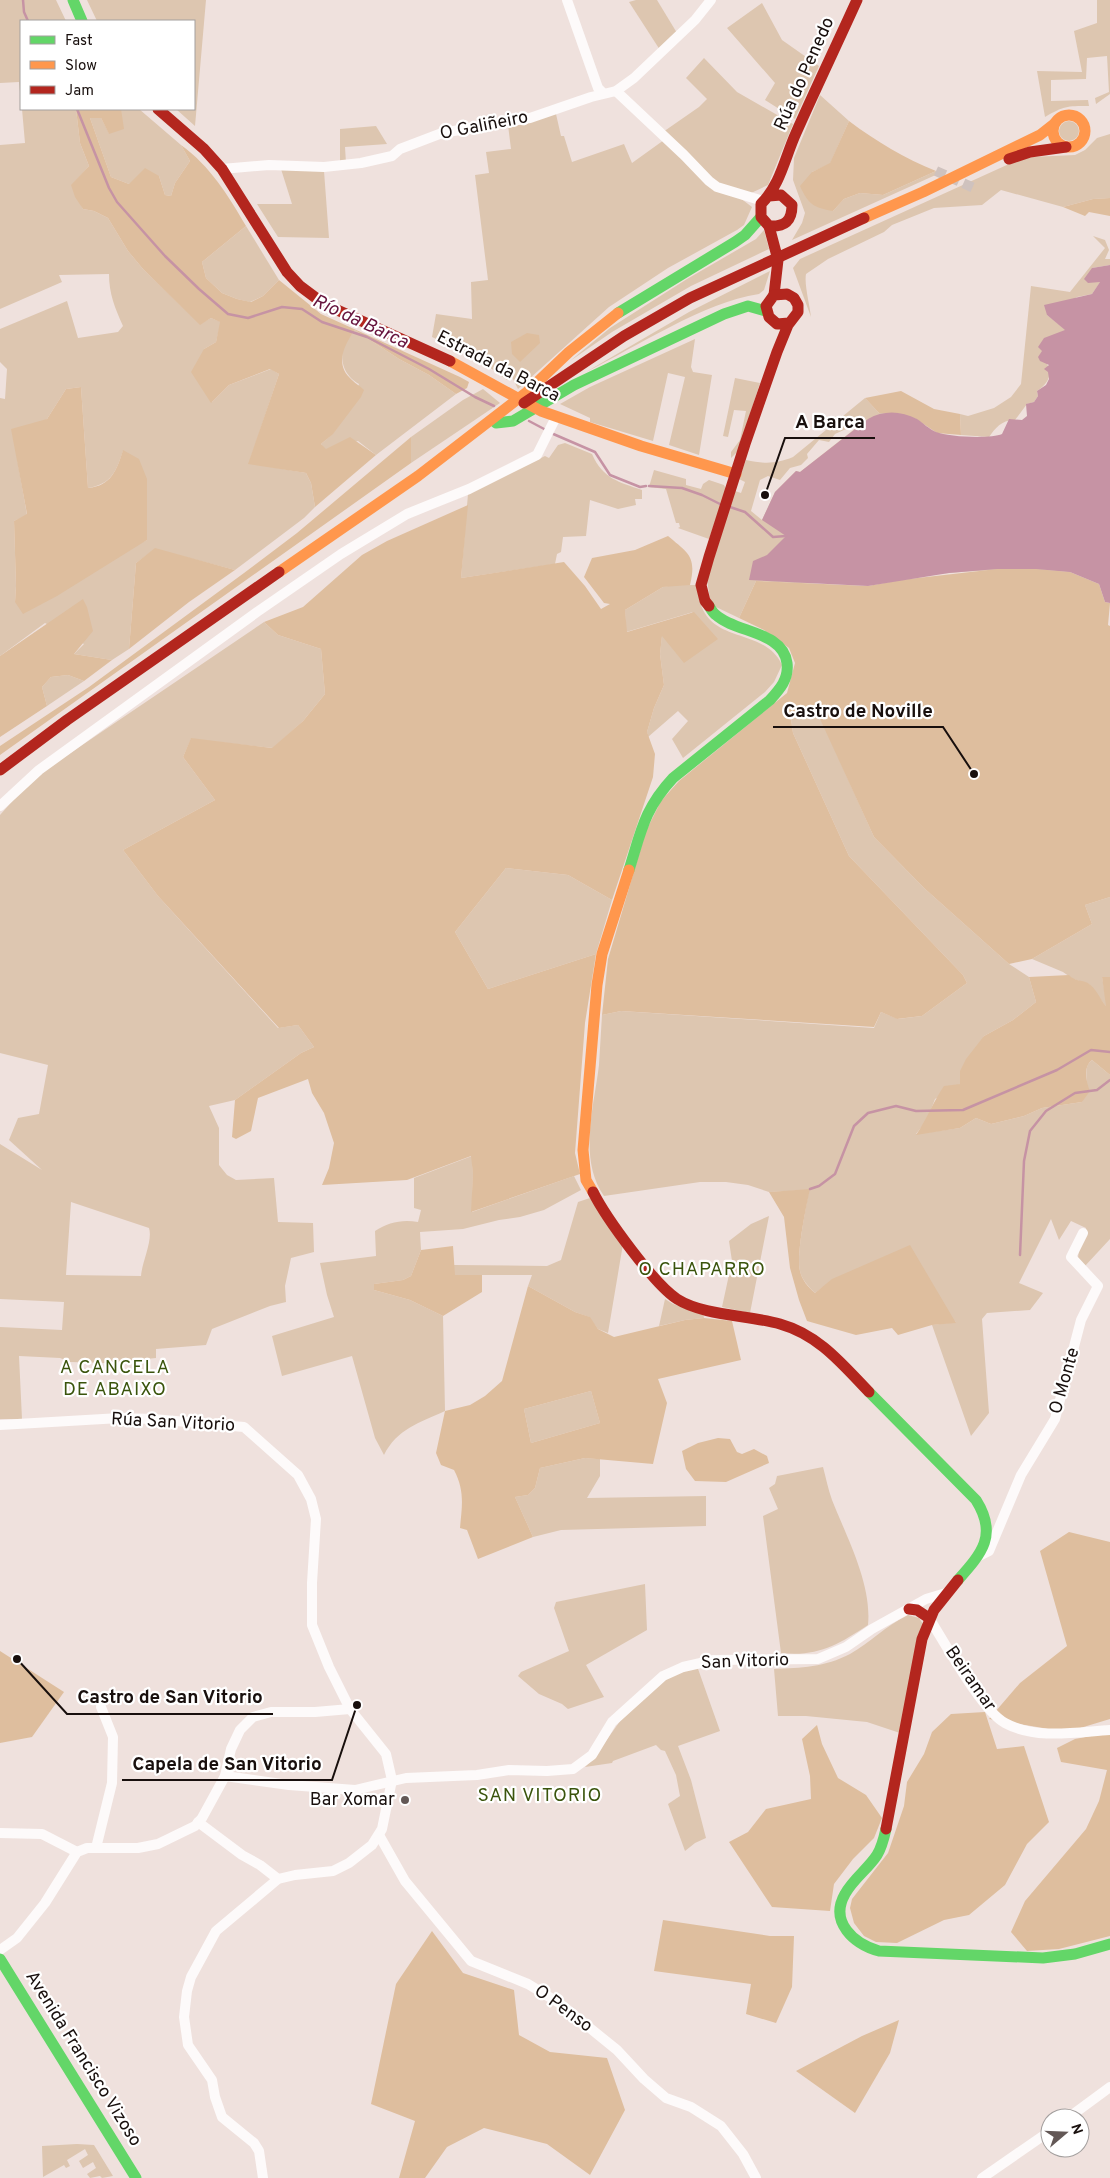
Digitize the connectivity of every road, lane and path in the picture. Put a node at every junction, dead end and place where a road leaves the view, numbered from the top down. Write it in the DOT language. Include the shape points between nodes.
graph roads {
  1 [pos="73,0"];
  2 [pos="567,0"];
  3 [pos="711,0"];
  4 [pos="858,0"];
  5 [pos="82,20"];
  6 [pos="616,91"];
  7 [pos="603,93"];
  8 [pos="159,110"];
  9 [pos="1054,124"];
  10 [pos="1066,147"];
  11 [pos="786,163"];
  12 [pos="222,169"];
  13 [pos="923,192"];
  14 [pos="766,198"];
  15 [pos="789,200"];
  16 [pos="761,217"];
  17 [pos="785,225"];
  18 [pos="769,226"];
  19 [pos="778,248"];
  20 [pos="780,267"];
  21 [pos="774,295"];
  22 [pos="792,296"];
  23 [pos="766,311"];
  24 [pos="773,322"];
  25 [pos="790,323"];
  26 [pos="774,360"];
  27 [pos="541,393"];
  28 [pos="556,417"];
  29 [pos="504,418"];
  30 [pos="736,474"];
  31 [pos="0,770"];
  32 [pos="0,806"];
  33 [pos="1083,1233"];
  34 [pos="0,1425"];
  35 [pos="985,1516"];
  36 [pos="1003,1516"];
  37 [pos="979,1556"];
  38 [pos="946,1593"];
  39 [pos="909,1609"];
  40 [pos="929,1618"];
  41 [pos="101,1707"];
  42 [pos="350,1710"];
  43 [pos="1110,1730"];
  44 [pos="225,1776"];
  45 [pos="392,1780"];
  46 [pos="198,1822"];
  47 [pos="0,1833"];
  48 [pos="379,1835"];
  49 [pos="96,1848"];
  50 [pos="77,1852"];
  51 [pos="278,1880"];
  52 [pos="1110,1944"];
  53 [pos="0,1950"];
  54 [pos="0,1959"];
  55 [pos="1110,2087"];
  56 [pos="1082,2108"];
  57 [pos="1040,2137"];
  58 [pos="136,2178"];
  59 [pos="263,2178"];
  60 [pos="756,2178"];
  61 [pos="982,2178"];
  1 -- 5 [label="main road"];
  2 -- 7 [label="street" via="598,88"];
  3 -- 6 [label="street, O Galiñeiro" via="640,73"];
  4 -- 11 [label="main road, Rúa do Penedo" via="795,135"];
  6 -- 7 [label="street, O Galiñeiro"];
  6 -- 14 [label="street" via="709,182"];
  7 -- 12 [label="street, O Galiñeiro" via="530,118 442,133 400,149 392,156 361,163"];
  8 -- 12 [label="main road, Estrada da Barca"];
  9 -- 10 [label="main road" via="1055,138"];
  9 -- 10 [label="main road" via="1061,117 1070,115 1080,118 1084,124 1081,142"];
  9 -- 13 [label="main road" via="1040,135"];
  10 -- 13 [label="main road" via="1030,152"];
  11 -- 14 [label="main road, Rúa do Penedo"];
  11 -- 15 [label="main road, Rúa do Penedo"];
  12 -- 28 [label="main road, Estrada da Barca" via="279,262 309,294 344,314 454,363 510,396"];
  13 -- 27 [label="main road" via="712,287 646,323"];
  14 -- 15 [label="main road" via="782,195"];
  14 -- 16 [label="main road" via="759,210"];
  15 -- 17 [label="main road" via="792,216"];
  16 -- 18 [label="main road"];
  16 -- 27 [label="main road" via="735,242 615,315 569,352"];
  17 -- 18 [label="main road"];
  17 -- 19 [label="main road"];
  18 -- 19 [label="main road"];
  19 -- 20 [label="main road"];
  20 -- 21 [label="main road"];
  20 -- 22 [label="main road"];
  21 -- 22 [label="main road"];
  21 -- 23 [label="main road"];
  22 -- 25 [label="main road" via="798,310"];
  23 -- 24 [label="main road"];
  23 -- 27 [label="main road" via="748,306 724,314 610,367"];
  24 -- 25 [label="main road" via="781,325"];
  24 -- 26 [label="main road"];
  25 -- 26 [label="main road"];
  26 -- 30 [label="main road"];
  27 -- 29 [label="main road"];
  27 -- 29 [label="main road"];
  28 -- 30 [label="main road, Estrada da Barca"];
  28 -- 32 [label="street" via="536,455 469,489 407,514 341,554 39,770"];
  29 -- 31 [label="main road" via="75,714"];
  30 -- 35 [label="main road" via="701,585 702,593 708,607 722,619 775,642 786,657 788,673 770,700 673,778 652,802 645,817 602,954 583,1150 586,1180 606,1214 668,1293 687,1304 780,1324 817,1340 976,1500"];
  33 -- 36 [label="street, O Monte" via="1071,1257 1098,1286 1081,1320 1055,1419 1021,1475"];
  34 -- 42 [label="street, Rúa San Vitorio" via="120,1418 244,1427 298,1475 311,1499 316,1519 312,1625"];
  35 -- 36 [label="street"];
  35 -- 37 [label="main road" via="987,1534"];
  36 -- 37 [label="street" via="990,1551"];
  37 -- 38 [label="main road"];
  38 -- 39 [label="street, San Vitorio"];
  38 -- 40 [label="main road"];
  39 -- 40 [label="main road"];
  39 -- 45 [label="street, San Vitorio" via="846,1647 818,1659 714,1660 671,1672 648,1688 612,1722 592,1754 573,1769 509,1770 477,1776"];
  40 -- 43 [label="street, Beiramar" via="980,1698 1004,1723 1030,1732 1051,1734"];
  40 -- 52 [label="main road" via="922,1639 891,1812 879,1853 841,1903 842,1923 846,1931 858,1944 879,1951 1053,1957"];
  41 -- 49 [label="street" via="113,1736 112,1783"];
  42 -- 44 [label="street" via="271,1712 253,1717 240,1730 231,1749"];
  42 -- 45 [label="street, Rúa San Vitorio" via="386,1754"];
  44 -- 45 [label="street, San Vitorio" via="355,1790"];
  44 -- 46 [label="street"];
  45 -- 48 [label="street"];
  46 -- 49 [label="street" via="158,1844 138,1848"];
  46 -- 51 [label="street"];
  47 -- 50 [label="street" via="42,1834"];
  48 -- 51 [label="street" via="372,1845 349,1863 333,1871"];
  48 -- 60 [label="street, O Penso" via="405,1881 471,1961 528,1984 559,2003 617,2050 666,2098 691,2107 721,2126 743,2154"];
  49 -- 50 [label="street"];
  50 -- 53 [label="street" via="45,1903 17,1938"];
  51 -- 59 [label="street" via="216,1931 191,1977 184,2017 188,2044 212,2080 222,2117 254,2143 259,2151"];
  54 -- 58 [label="main road, Avenida Francisco Vizoso"];
  55 -- 56 [label="street"];
  57 -- 61 [label="street"];
}
